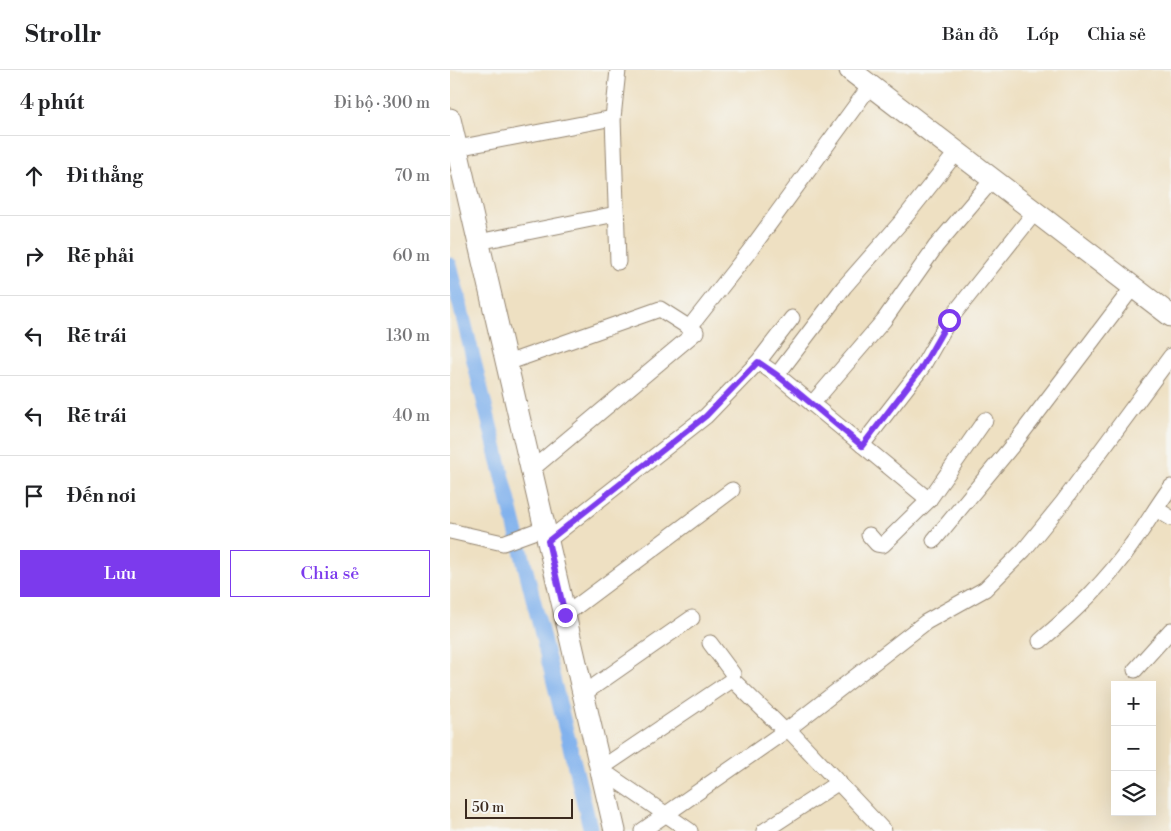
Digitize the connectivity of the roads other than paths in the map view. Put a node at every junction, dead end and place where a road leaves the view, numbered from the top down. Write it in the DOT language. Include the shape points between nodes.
graph roads {
  1 [pos="618,70"];
  2 [pos="850,70"];
  3 [pos="870,86"];
  4 [pos="613,118"];
  5 [pos="450,119"];
  6 [pos="457,148"];
  7 [pos="956,153"];
  8 [pos="994,180"];
  9 [pos="1035,212"];
  10 [pos="616,214"];
  11 [pos="478,242"];
  12 [pos="618,262"];
  13 [pos="1133,287"];
  14 [pos="1171,316"];
  15 [pos="792,318"];
  16 [pos="689,328"];
  17 [pos="1171,356"];
  18 [pos="758,362"];
  19 [pos="506,363"];
  20 [pos="777,375"];
  21 [pos="812,404"];
  22 [pos="986,420"];
  23 [pos="862,446"];
  24 [pos="531,470"];
  25 [pos="1171,487"];
  26 [pos="732,490"];
  27 [pos="928,500"];
  28 [pos="1156,509"];
  29 [pos="1171,518"];
  30 [pos="450,531"];
  31 [pos="545,532"];
  32 [pos="869,535"];
  33 [pos="934,540"];
  34 [pos="565,615"];
  35 [pos="692,618"];
  36 [pos="1171,630"];
  37 [pos="1040,641"];
  38 [pos="710,643"];
  39 [pos="1135,670"];
  40 [pos="736,682"];
  41 [pos="583,694"];
  42 [pos="786,730"];
  43 [pos="600,769"];
  44 [pos="839,782"];
  45 [pos="667,814"];
  46 [pos="615,831"];
  47 [pos="642,831"];
  48 [pos="690,831"];
  49 [pos="764,831"];
  50 [pos="884,831"];
  1 -- 4 [label="street"];
  2 -- 3 [label="street"];
  3 -- 7 [label="street"];
  3 -- 16 [label="street"];
  4 -- 6 [label="street"];
  4 -- 10 [label="street"];
  5 -- 6 [label="street"];
  6 -- 11 [label="street"];
  7 -- 8 [label="street"];
  7 -- 20 [label="street" via="844,287"];
  8 -- 9 [label="street"];
  8 -- 21 [label="street" via="936,246 884,320"];
  9 -- 13 [label="street"];
  9 -- 23 [label="street" via="955,313 921,369"];
  10 -- 11 [label="street"];
  10 -- 12 [label="street"];
  11 -- 19 [label="street"];
  13 -- 14 [label="street"];
  13 -- 33 [label="street" via="1016,441"];
  15 -- 18 [label="street"];
  16 -- 19 [label="street" via="660,309"];
  16 -- 24 [label="street" via="696,332"];
  17 -- 42 [label="street" via="1063,502 1024,550 984,589 926,622"];
  18 -- 20 [label="street"];
  18 -- 31 [label="street" via="706,416"];
  19 -- 24 [label="street"];
  20 -- 21 [label="street"];
  21 -- 23 [label="street"];
  22 -- 27 [label="street"];
  23 -- 27 [label="street"];
  24 -- 31 [label="street"];
  25 -- 28 [label="street"];
  26 -- 34 [label="street"];
  27 -- 32 [label="street" via="884,545 877,544"];
  28 -- 29 [label="street"];
  28 -- 37 [label="street" via="1108,576 1069,617"];
  30 -- 31 [label="street" via="502,543"];
  31 -- 34 [label="street"];
  34 -- 41 [label="street"];
  35 -- 41 [label="street"];
  36 -- 39 [label="street"];
  38 -- 43 [label="street" via="733,674 732,680"];
  40 -- 42 [label="street"];
  41 -- 43 [label="street"];
  42 -- 44 [label="street"];
  42 -- 45 [label="street"];
  43 -- 45 [label="street"];
  43 -- 46 [label="street"];
  44 -- 49 [label="street"];
  44 -- 50 [label="street"];
  45 -- 47 [label="street"];
  45 -- 48 [label="street"];
}
